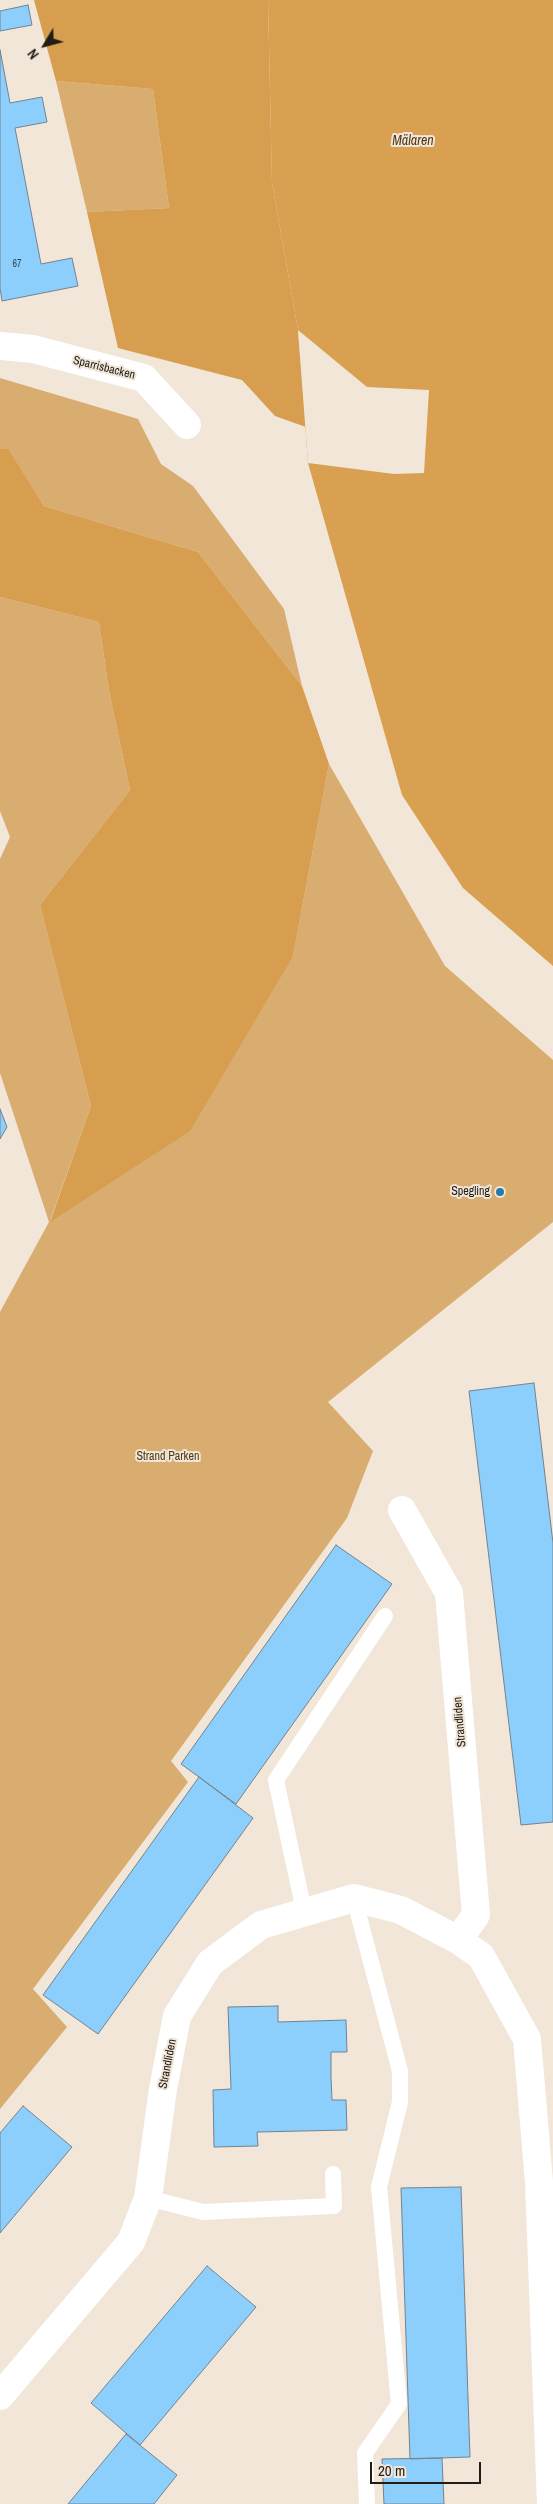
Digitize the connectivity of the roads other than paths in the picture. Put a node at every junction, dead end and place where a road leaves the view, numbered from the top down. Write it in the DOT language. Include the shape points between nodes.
graph roads {
  1 [pos="0,346"];
  2 [pos="188,426"];
  3 [pos="402,1510"];
  4 [pos="385,1616"];
  5 [pos="354,1898"];
  6 [pos="304,1912"];
  7 [pos="458,1940"];
  8 [pos="333,2174"];
  9 [pos="148,2198"];
  10 [pos="0,2396"];
  11 [pos="367,2504"];
  12 [pos="551,2504"];
  1 -- 2 [label="street, Sparrisbacken" via="33,349 144,378"];
  3 -- 7 [label="street, Strandliden" via="449,1593 476,1915"];
  4 -- 6 [label="lane" via="276,1780"];
  5 -- 6 [label="street, Strandliden"];
  5 -- 7 [label="street, Strandliden" via="401,1910"];
  5 -- 11 [label="lane" via="400,2071 400,2102 379,2187 399,2404 365,2453"];
  6 -- 9 [label="street, Strandliden" via="261,1925 210,1963 178,2016 163,2089"];
  7 -- 12 [label="street, Strandliden" via="481,1956 527,2039 539,2182"];
  8 -- 9 [label="lane" via="334,2206 203,2212"];
  9 -- 10 [label="street, Strandliden" via="131,2242"];
}
